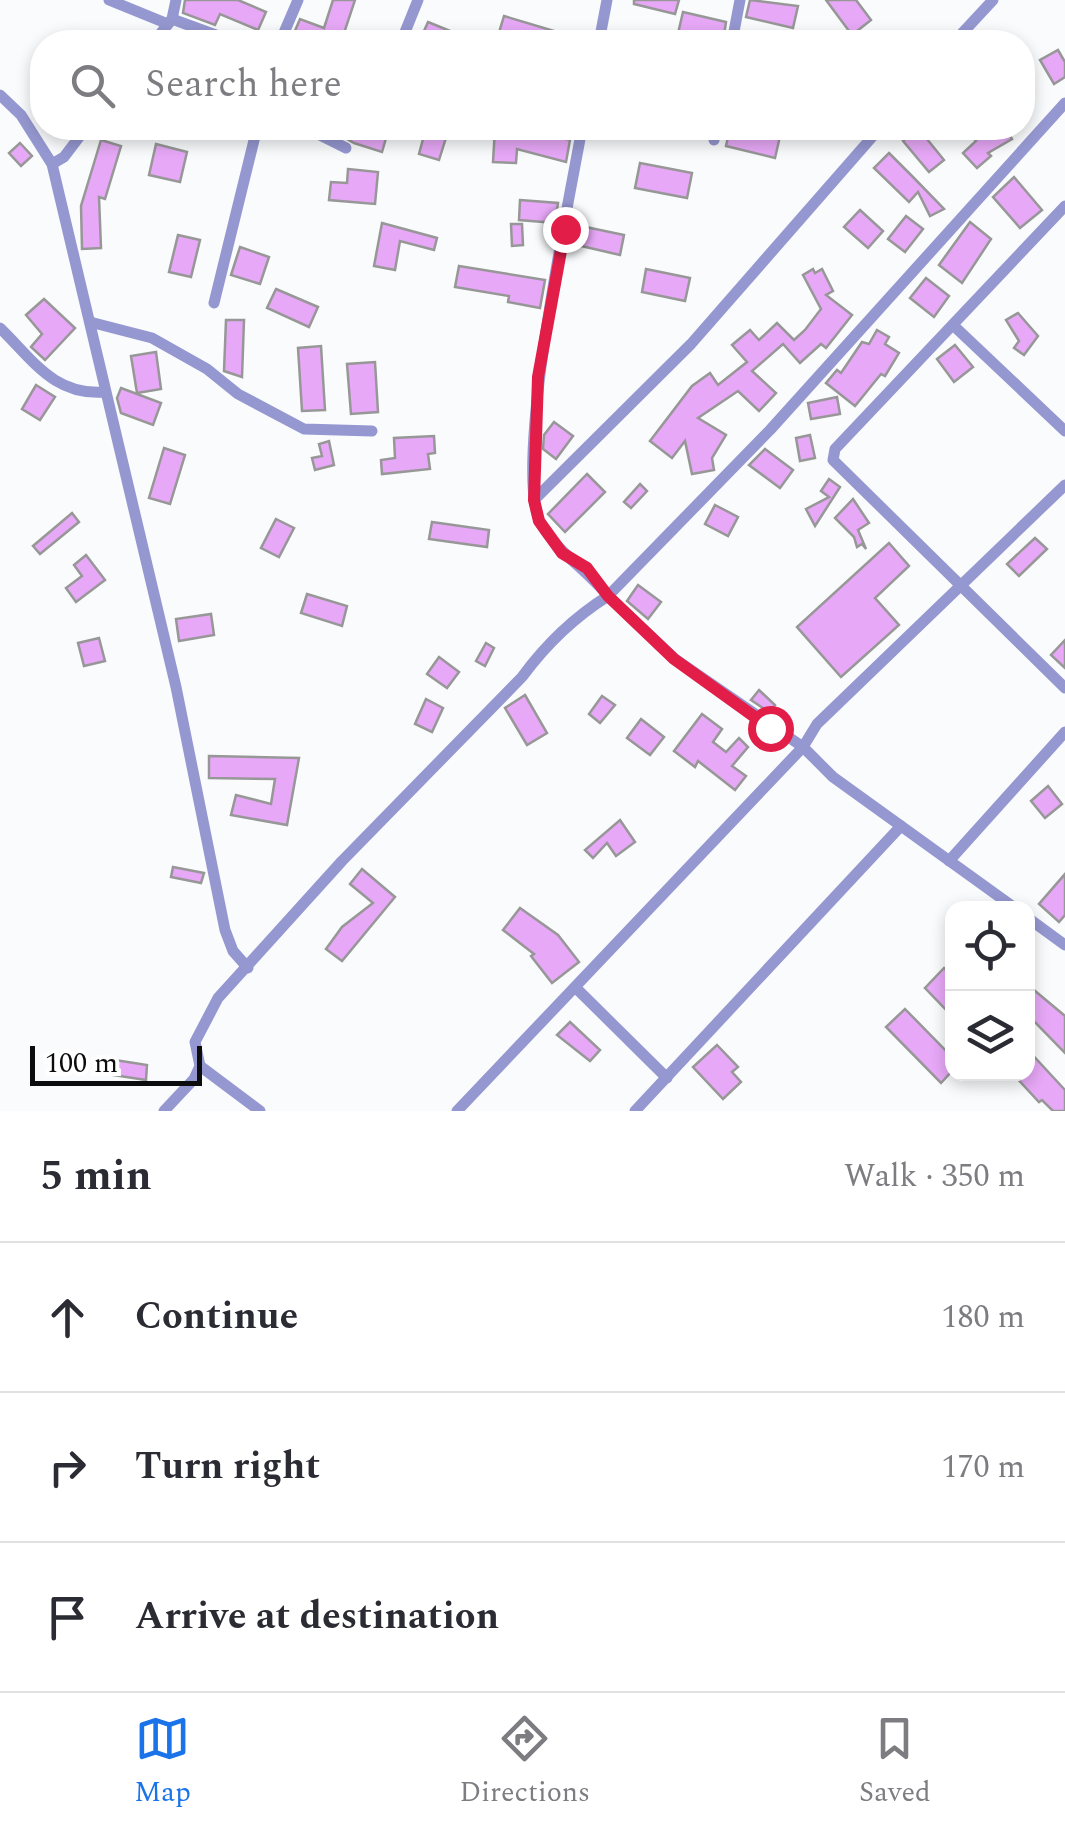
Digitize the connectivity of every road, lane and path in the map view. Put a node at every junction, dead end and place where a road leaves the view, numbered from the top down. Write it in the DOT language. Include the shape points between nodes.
graph roads {
  1 [pos="109,0"];
  2 [pos="176,0"];
  3 [pos="298,0"];
  4 [pos="418,0"];
  5 [pos="607,0"];
  6 [pos="740,0"];
  7 [pos="994,0"];
  8 [pos="170,22"];
  9 [pos="164,30"];
  10 [pos="196,30"];
  11 [pos="285,30"];
  12 [pos="406,30"];
  13 [pos="601,30"];
  14 [pos="734,30"];
  15 [pos="965,30"];
  16 [pos="0,96"];
  17 [pos="1065,103"];
  18 [pos="30,131"];
  19 [pos="1035,136"];
  20 [pos="35,140"];
  21 [pos="77,140"];
  22 [pos="254,140"];
  23 [pos="330,140"];
  24 [pos="580,140"];
  25 [pos="869,140"];
  26 [pos="1032,140"];
  27 [pos="346,148"];
  28 [pos="52,164"];
  29 [pos="1065,206"];
  30 [pos="214,302"];
  31 [pos="90,322"];
  32 [pos="954,326"];
  33 [pos="0,328"];
  34 [pos="105,392"];
  35 [pos="1065,430"];
  36 [pos="372,431"];
  37 [pos="1065,486"];
  38 [pos="534,500"];
  39 [pos="962,588"];
  40 [pos="608,596"];
  41 [pos="1065,688"];
  42 [pos="1065,732"];
  43 [pos="803,746"];
  44 [pos="900,826"];
  45 [pos="949,861"];
  46 [pos="1005,901"];
  47 [pos="1035,923"];
  48 [pos="1065,945"];
  49 [pos="248,968"];
  50 [pos="576,987"];
  51 [pos="200,1066"];
  52 [pos="666,1078"];
  53 [pos="164,1111"];
  54 [pos="260,1111"];
  55 [pos="458,1111"];
  56 [pos="636,1111"];
  1 -- 8 [label="street"];
  2 -- 8 [label="street"];
  3 -- 11 [label="street"];
  4 -- 12 [label="street"];
  5 -- 13 [label="street"];
  6 -- 14 [label="street"];
  7 -- 15 [label="street"];
  8 -- 9 [label="street"];
  8 -- 10 [label="street"];
  16 -- 18 [label="street"];
  17 -- 19 [label="street"];
  20 -- 28 [label="street"];
  21 -- 28 [label="street"];
  22 -- 30 [label="street"];
  23 -- 27 [label="street"];
  24 -- 38 [label="street" via="538,377"];
  25 -- 38 [label="street" via="690,344"];
  26 -- 40 [label="street" via="770,430"];
  28 -- 31 [label="street"];
  29 -- 32 [label="street"];
  31 -- 34 [label="street"];
  31 -- 36 [label="street" via="152,338 304,429"];
  32 -- 35 [label="street"];
  32 -- 39 [label="street" via="835,449 833,460"];
  33 -- 34 [label="street" via="62,386 82,394"];
  34 -- 49 [label="street" via="225,930"];
  37 -- 39 [label="street"];
  38 -- 40 [label="street" via="539,521 562,553 587,568"];
  39 -- 41 [label="street"];
  39 -- 43 [label="street" via="817,724"];
  40 -- 43 [label="street" via="674,659"];
  40 -- 49 [label="street" via="545,646"];
  42 -- 45 [label="street"];
  43 -- 44 [label="street" via="833,778"];
  43 -- 50 [label="street"];
  44 -- 45 [label="street"];
  44 -- 52 [label="street"];
  45 -- 46 [label="street"];
  47 -- 48 [label="street"];
  49 -- 51 [label="street" via="203,1022 195,1042"];
  50 -- 52 [label="street"];
  50 -- 55 [label="street"];
  51 -- 53 [label="street"];
  51 -- 54 [label="street"];
  52 -- 56 [label="street"];
}
